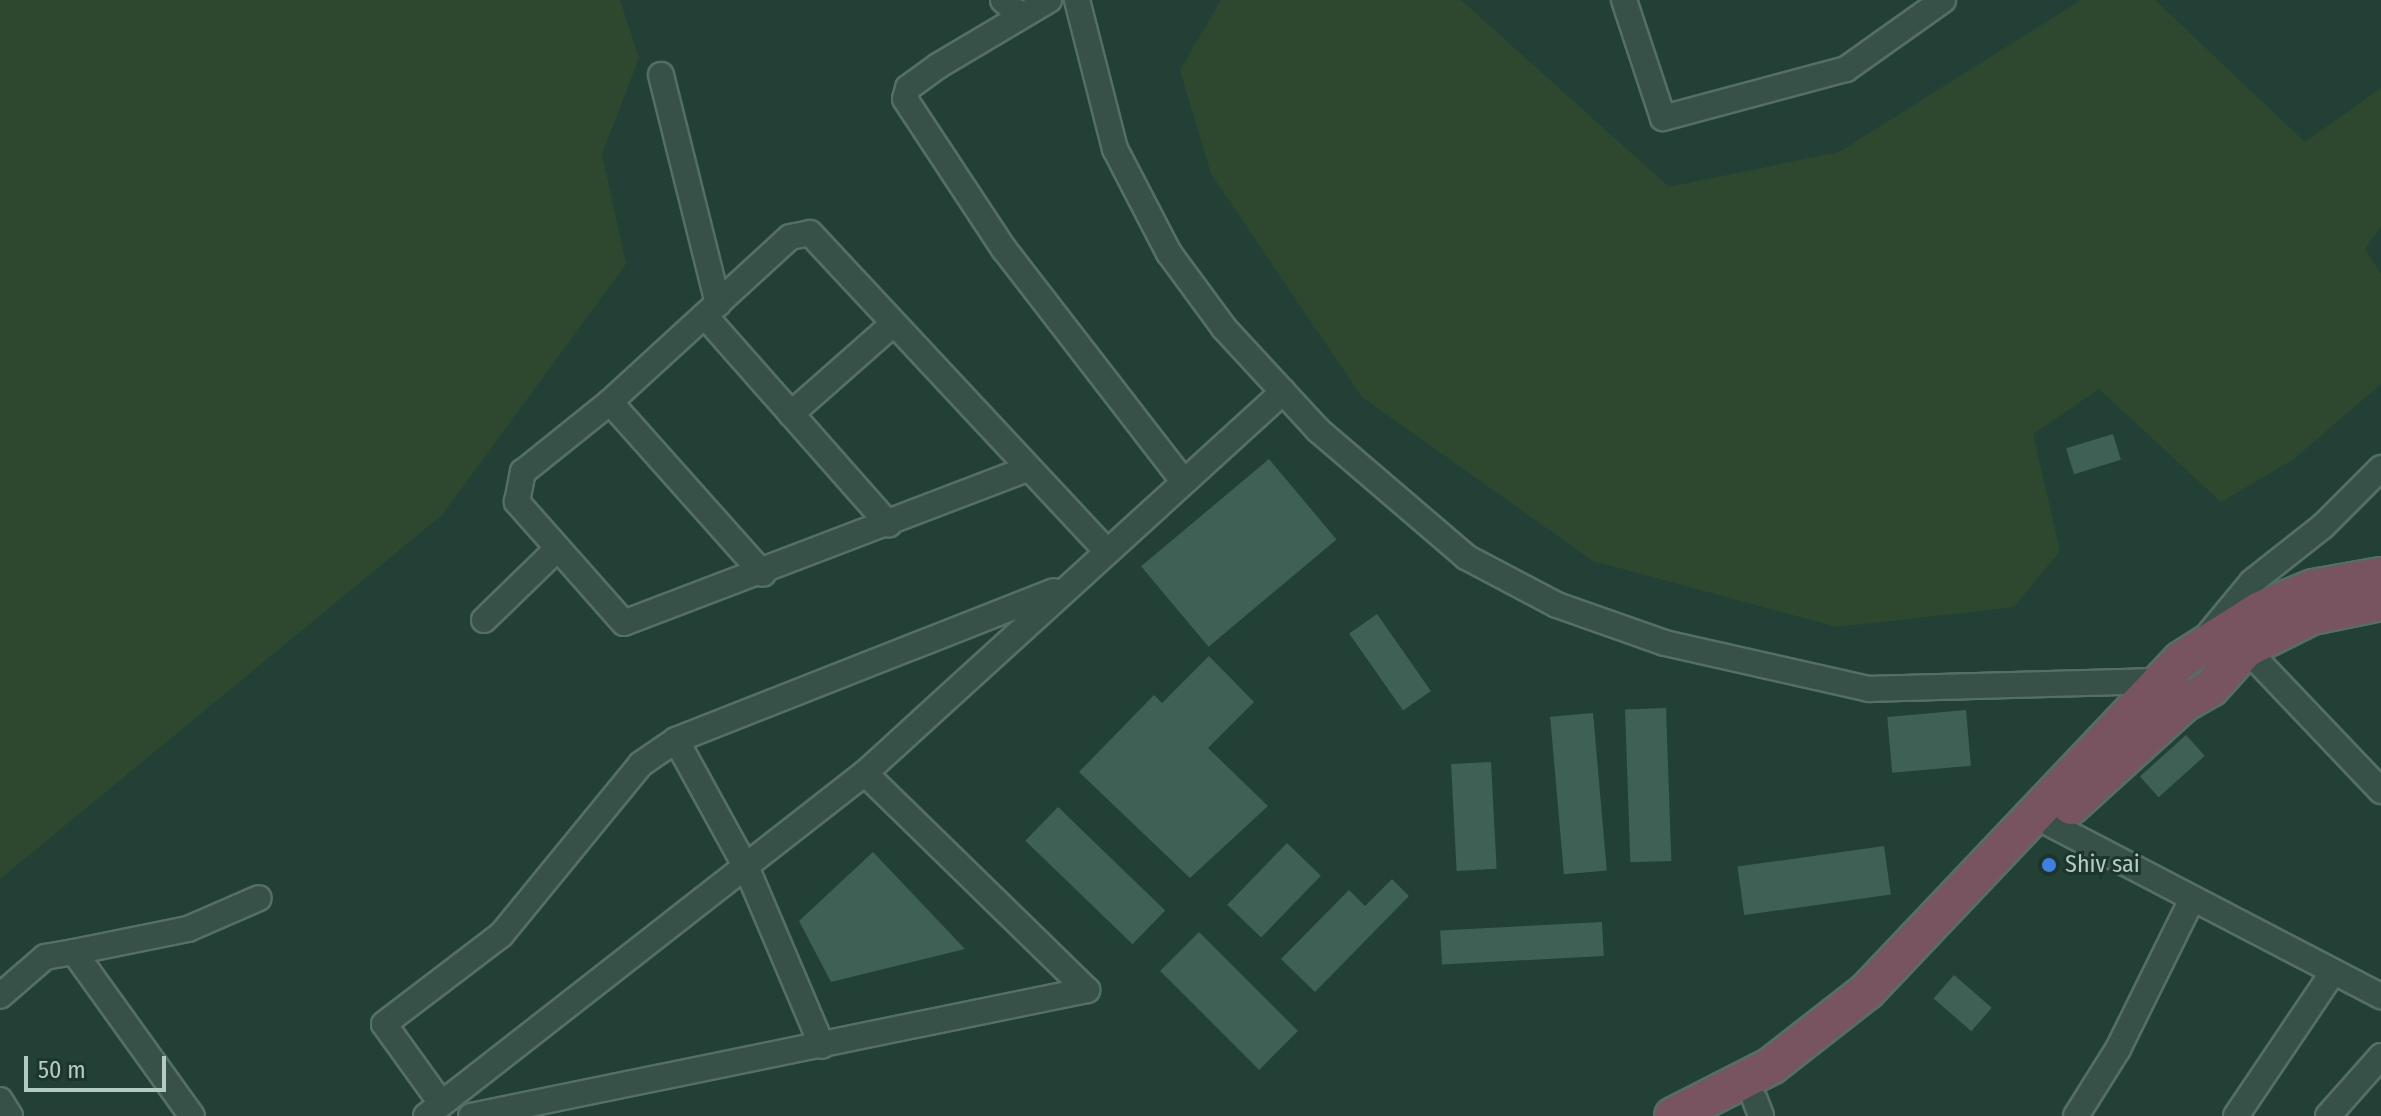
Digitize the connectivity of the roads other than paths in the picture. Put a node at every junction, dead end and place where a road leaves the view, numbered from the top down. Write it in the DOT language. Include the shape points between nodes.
graph roads {
  1 [pos="1049,0"];
  2 [pos="1077,0"];
  3 [pos="1624,0"];
  4 [pos="1943,0"];
  5 [pos="1012,8"];
  6 [pos="661,75"];
  7 [pos="711,310"];
  8 [pos="893,324"];
  9 [pos="1283,392"];
  10 [pos="610,402"];
  11 [pos="791,414"];
  12 [pos="2381,468"];
  13 [pos="1027,469"];
  14 [pos="1183,481"];
  15 [pos="889,525"];
  16 [pos="556,550"];
  17 [pos="1106,550"];
  18 [pos="763,574"];
  19 [pos="2381,576"];
  20 [pos="1068,586"];
  21 [pos="2381,602"];
  22 [pos="484,620"];
  23 [pos="2246,649"];
  24 [pos="2190,675"];
  25 [pos="676,740"];
  26 [pos="865,773"];
  27 [pos="2381,791"];
  28 [pos="2052,825"];
  29 [pos="747,869"];
  30 [pos="259,898"];
  31 [pos="2191,901"];
  32 [pos="74,952"];
  33 [pos="2333,972"];
  34 [pos="0,996"];
  35 [pos="2381,996"];
  36 [pos="822,1046"];
  37 [pos="2381,1056"];
  38 [pos="0,1100"];
  39 [pos="1758,1108"];
  40 [pos="434,1110"];
  41 [pos="10,1116"];
  42 [pos="192,1116"];
  43 [pos="471,1116"];
  44 [pos="1673,1116"];
  45 [pos="1722,1116"];
  46 [pos="2076,1116"];
  47 [pos="2236,1116"];
  48 [pos="2328,1116"];
  1 -- 5 [label="street"];
  2 -- 9 [label="street" via="1115,149 1169,253"];
  3 -- 4 [label="street" via="1663,118 1846,69"];
  5 -- 14 [label="street" via="908,88 905,99 1004,249"];
  6 -- 7 [label="street"];
  7 -- 8 [label="street" via="790,237 810,233"];
  7 -- 10 [label="street"];
  7 -- 11 [label="street"];
  8 -- 11 [label="street"];
  8 -- 13 [label="street"];
  9 -- 14 [label="street"];
  9 -- 24 [label="street" via="1387,492 1466,557 1557,605 1665,643 1869,689"];
  10 -- 16 [label="street" via="523,472 517,502"];
  10 -- 18 [label="street"];
  11 -- 15 [label="street"];
  12 -- 24 [label="street" via="2323,526 2252,582 2215,623"];
  13 -- 15 [label="street"];
  13 -- 17 [label="street"];
  14 -- 17 [label="street"];
  15 -- 18 [label="street"];
  16 -- 18 [label="street" via="624,623"];
  16 -- 22 [label="street"];
  17 -- 20 [label="street"];
  19 -- 24 [label="highway" via="2313,588 2260,610"];
  20 -- 25 [label="street"];
  20 -- 26 [label="street"];
  21 -- 23 [label="highway" via="2312,616"];
  23 -- 24 [label="highway"];
  23 -- 27 [label="street"];
  24 -- 28 [label="highway"];
  24 -- 44 [label="highway" via="1857,999 1771,1066"];
  25 -- 29 [label="street"];
  25 -- 40 [label="street" via="641,764 501,935 384,1024"];
  26 -- 29 [label="street"];
  26 -- 36 [label="street" via="1087,990"];
  28 -- 31 [label="street"];
  28 -- 39 [label="highway" via="1859,1029"];
  29 -- 36 [label="street"];
  29 -- 40 [label="street"];
  30 -- 32 [label="street" via="188,929"];
  31 -- 33 [label="street"];
  31 -- 46 [label="street" via="2118,1049"];
  32 -- 34 [label="street" via="45,957"];
  32 -- 42 [label="street"];
  33 -- 35 [label="street"];
  33 -- 47 [label="street"];
  36 -- 43 [label="street"];
  37 -- 48 [label="street"];
  38 -- 41 [label="street"];
  39 -- 45 [label="highway"];
}
